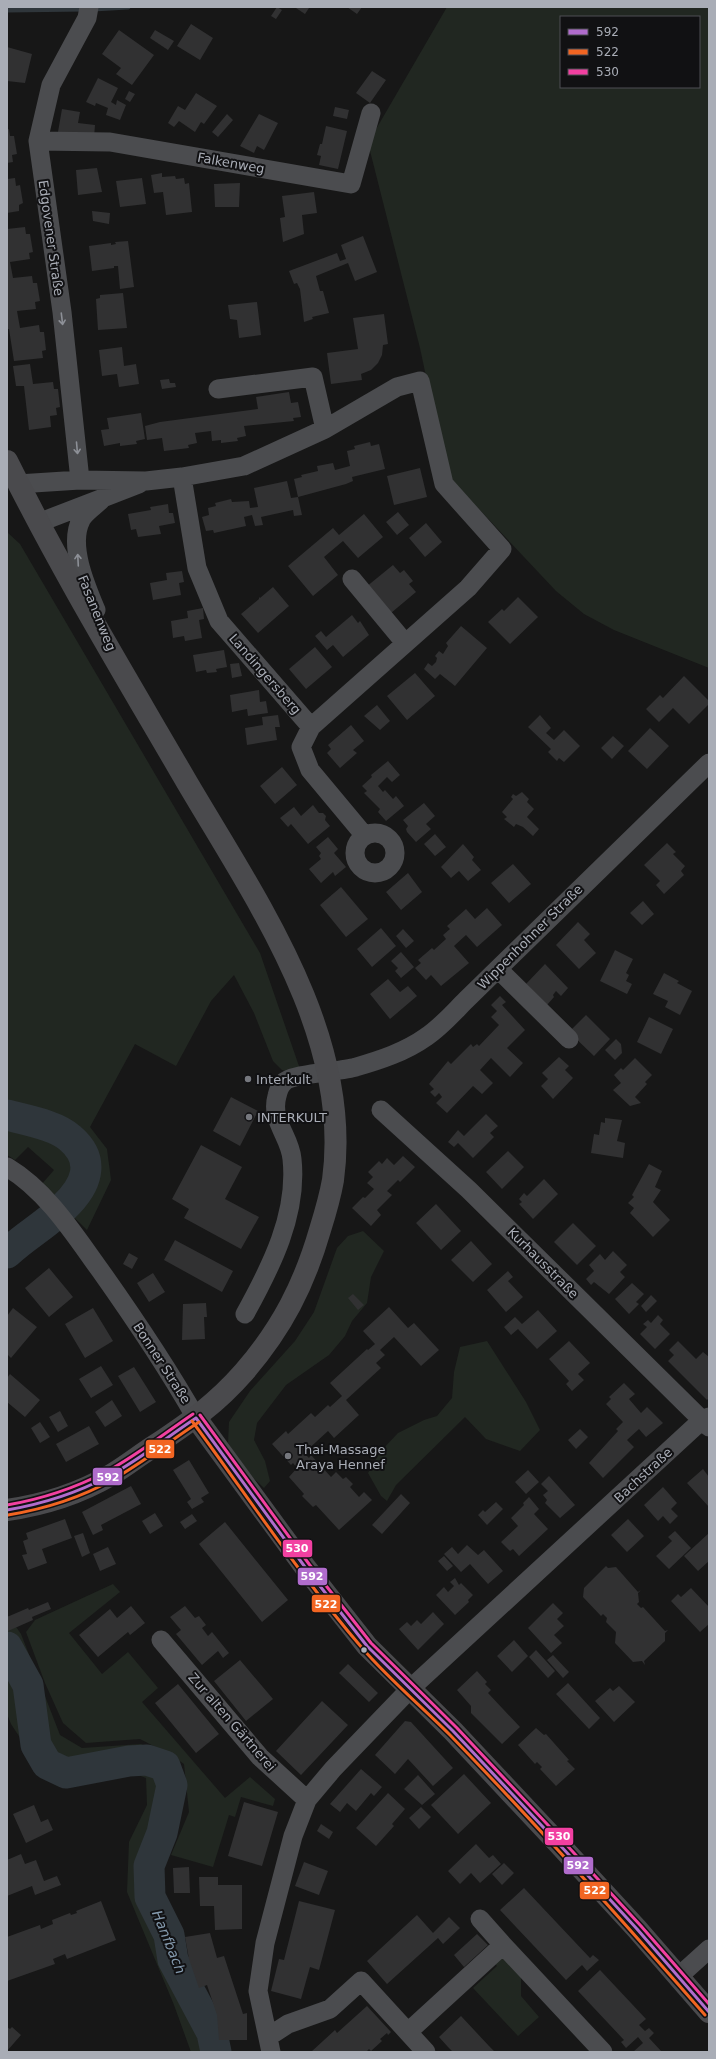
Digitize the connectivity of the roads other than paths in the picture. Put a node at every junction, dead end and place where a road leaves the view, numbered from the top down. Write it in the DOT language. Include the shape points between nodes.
graph roads {
  1 [pos="88,13"];
  2 [pos="371,113"];
  3 [pos="38,142"];
  4 [pos="218,389"];
  5 [pos="325,430"];
  6 [pos="7,461"];
  7 [pos="182,477"];
  8 [pos="80,480"];
  9 [pos="146,481"];
  10 [pos="18,484"];
  11 [pos="101,500"];
  12 [pos="38,523"];
  13 [pos="352,579"];
  14 [pos="405,643"];
  15 [pos="117,662"];
  16 [pos="311,727"];
  17 [pos="709,763"];
  18 [pos="365,836"];
  19 [pos="498,969"];
  20 [pos="568,1039"];
  21 [pos="327,1073"];
  22 [pos="381,1110"];
  23 [pos="7,1167"];
  24 [pos="245,1314"];
  25 [pos="196,1418"];
  26 [pos="707,1421"];
  27 [pos="7,1510"];
  28 [pos="161,1640"];
  29 [pos="410,1689"];
  30 [pos="307,1800"];
  31 [pos="480,1919"];
  32 [pos="503,1944"];
  33 [pos="709,1949"];
  34 [pos="678,1977"];
  35 [pos="709,2012"];
  36 [pos="408,2032"];
  37 [pos="270,2044"];
  38 [pos="426,2052"];
  39 [pos="603,2052"];
  1 -- 3 [label="street, Edgovener Straße" via="51,85"];
  2 -- 3 [label="street, Falkenweg" via="351,184 110,142"];
  3 -- 8 [label="street, Edgovener Straße, one-way" via="63,320"];
  4 -- 5 [label="street" via="313,377"];
  5 -- 7 [label="street, Fasanenweg" via="244,466"];
  5 -- 14 [label="street, Fasanenweg" via="397,386 420,381 444,484 502,550 468,588"];
  6 -- 10 [label="main road"];
  7 -- 9 [label="street, Fasanenweg"];
  7 -- 16 [label="street, Landingersberg" via="197,568 219,621"];
  8 -- 9 [label="street, Fasanenweg"];
  8 -- 10 [label="street, Fasanenweg"];
  9 -- 11 [label="street, Fasanenweg"];
  10 -- 12 [label="main road"];
  11 -- 12 [label="street, Fasanenweg"];
  15 -- 11 [label="street, Fasanenweg, one-way" via="79,568 77,532 81,519"];
  12 -- 15 [label="main road"];
  13 -- 14 [label="street"];
  14 -- 16 [label="street"];
  15 -- 21 [label="main road" via="286,955 319,1039"];
  16 -- 18 [label="street" via="301,747 310,770"];
  17 -- 19 [label="street, Wippenhohner Straße"];
  19 -- 20 [label="street"];
  19 -- 21 [label="street, Wippenhohner Straße" via="426,1037 392,1055 354,1068"];
  21 -- 24 [label="street, Wippenhohner Straße" via="284,1081 279,1088 274,1111 288,1142 292,1159 290,1198 277,1251"];
  21 -- 25 [label="main road" via="333,1109 333,1178 310,1264 291,1308 271,1338 225,1393"];
  22 -- 26 [label="street, Kurhausstraße" via="474,1195"];
  23 -- 25 [label="street, Bonner Straße" via="48,1202 68,1226 122,1302"];
  25 -- 27 [label="main road" via="109,1476 64,1496"];
  25 -- 29 [label="main road, Bonner Straße" via="343,1616 367,1646"];
  26 -- 29 [label="street, Bachstraße"];
  28 -- 30 [label="street, Zur alten Gärtnerei" via="260,1757"];
  29 -- 30 [label="street, Bachstraße"];
  29 -- 34 [label="main road, Bonner Straße" via="558,1843"];
  30 -- 37 [label="street, Bachstraße" via="293,1836 265,1943 258,1991"];
  31 -- 32 [label="street"];
  32 -- 36 [label="street"];
  32 -- 39 [label="street"];
  33 -- 34 [label="street"];
  34 -- 35 [label="main road, Bonner Straße"];
  36 -- 37 [label="street" via="361,1981 330,2009 288,2024"];
  36 -- 38 [label="street"];
}
